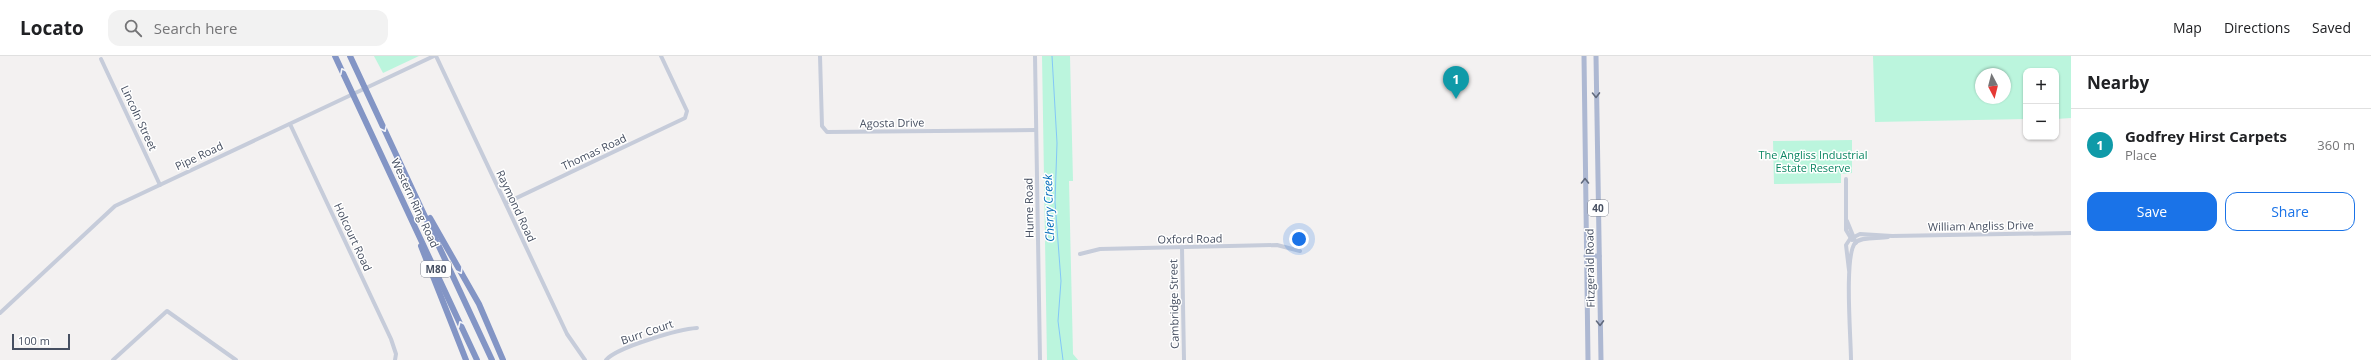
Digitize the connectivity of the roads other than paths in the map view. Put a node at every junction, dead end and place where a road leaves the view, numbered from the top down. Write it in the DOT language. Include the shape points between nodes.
graph roads {
  1 [pos="335,56"];
  2 [pos="350,56"];
  3 [pos="435,56"];
  4 [pos="661,56"];
  5 [pos="820,56"];
  6 [pos="1035,56"];
  7 [pos="1584,56"];
  8 [pos="1596,56"];
  9 [pos="102,59"];
  10 [pos="290,124"];
  11 [pos="1036,130"];
  12 [pos="1846,179"];
  13 [pos="160,185"];
  14 [pos="412,189"];
  15 [pos="506,203"];
  16 [pos="406,210"];
  17 [pos="1847,221"];
  18 [pos="2071,233"];
  19 [pos="1854,236"];
  20 [pos="1892,236"];
  21 [pos="1850,239"];
  22 [pos="1856,243"];
  23 [pos="1182,248"];
  24 [pos="1300,251"];
  25 [pos="1080,254"];
  26 [pos="1586,256"];
  27 [pos="1599,256"];
  28 [pos="1849,270"];
  29 [pos="0,313"];
  30 [pos="697,328"];
  31 [pos="113,360"];
  32 [pos="236,360"];
  33 [pos="395,360"];
  34 [pos="466,360"];
  35 [pos="477,360"];
  36 [pos="492,360"];
  37 [pos="503,360"];
  38 [pos="585,360"];
  39 [pos="606,360"];
  40 [pos="1040,360"];
  41 [pos="1184,360"];
  42 [pos="1588,360"];
  43 [pos="1601,360"];
  44 [pos="1851,360"];
  16 -- 1 [label="highway, Western Ring Road / M80, one-way"];
  2 -- 14 [label="highway, Western Ring Road / M80, one-way"];
  3 -- 10 [label="street, Pipe Road"];
  3 -- 15 [label="street, Raymond Road"];
  4 -- 15 [label="street, Thomas Road" via="687,114 683,120"];
  5 -- 11 [label="street, Agosta Drive" via="822,126 827,132"];
  6 -- 11 [label="street, Hume Road"];
  26 -- 7 [label="main road, Fitzgerald Road / 40, one-way"];
  8 -- 27 [label="main road, Fitzgerald Road / 40, one-way"];
  9 -- 13 [label="street, Lincoln Street"];
  10 -- 13 [label="street, Pipe Road"];
  10 -- 33 [label="street, Holcourt Road" via="391,339 396,354"];
  11 -- 40 [label="street, Hume Road"];
  12 -- 17 [label="street"];
  13 -- 29 [label="street, Pipe Road" via="108,211"];
  14 -- 36 [label="highway, Western Ring Road / M80"];
  14 -- 37 [label="highway, one-way" via="472,293"];
  15 -- 38 [label="street, Raymond Road" via="567,334"];
  16 -- 34 [label="highway"];
  35 -- 16 [label="highway, Western Ring Road / M80, one-way"];
  17 -- 19 [label="street"];
  17 -- 21 [label="street" via="1846,230"];
  18 -- 20 [label="street, William Angliss Drive"];
  19 -- 20 [label="street, William Angliss Drive" via="1872,233"];
  19 -- 21 [label="street, William Angliss Drive"];
  19 -- 22 [label="street"];
  20 -- 22 [label="street, William Angliss Drive"];
  21 -- 22 [label="street"];
  21 -- 28 [label="street" via="1846,248"];
  22 -- 28 [label="street"];
  23 -- 24 [label="street, Oxford Road" via="1277,245"];
  23 -- 25 [label="street, Oxford Road" via="1100,249"];
  23 -- 41 [label="street, Cambridge Street"];
  26 -- 27 [label="main road"];
  26 -- 42 [label="main road, Fitzgerald Road / 40"];
  27 -- 43 [label="main road, Fitzgerald Road / 40, one-way"];
  28 -- 44 [label="street"];
  30 -- 39 [label="street, Burr Court" via="677,331 617,352"];
  31 -- 32 [label="street" via="167,311"];
}
